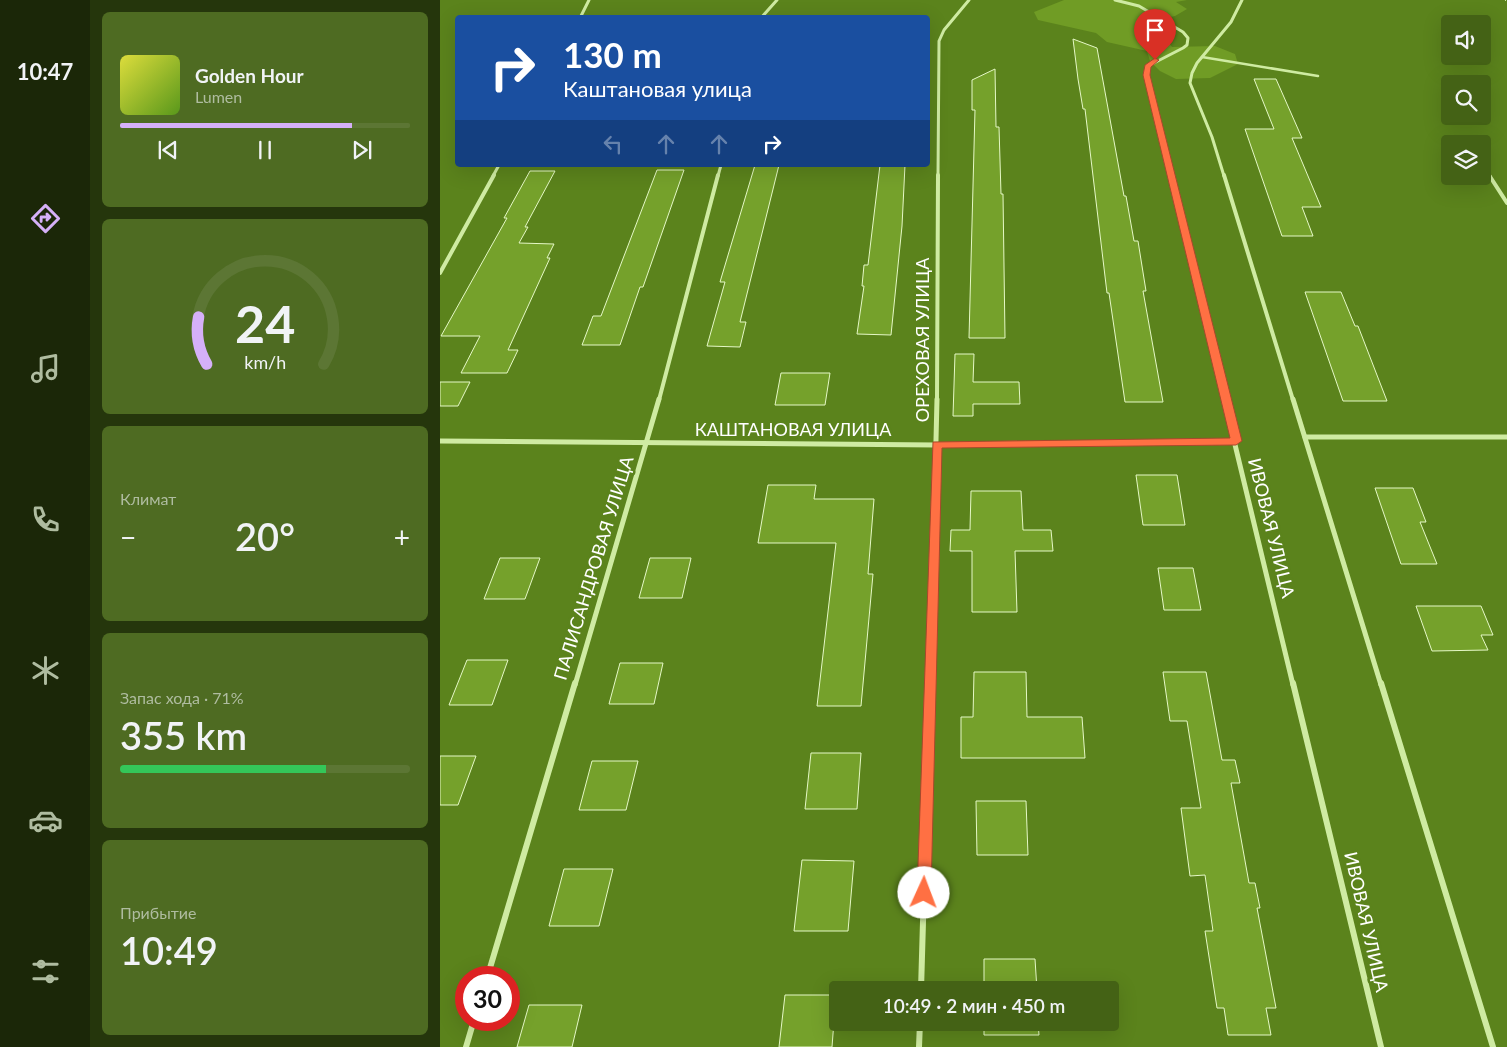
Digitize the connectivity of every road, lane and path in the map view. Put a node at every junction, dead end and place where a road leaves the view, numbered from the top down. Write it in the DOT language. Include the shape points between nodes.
graph roads {
  1 [pos="589,0"];
  2 [pos="777,0"];
  3 [pos="969,0"];
  4 [pos="1115,0"];
  5 [pos="1242,0"];
  6 [pos="582,15"];
  7 [pos="764,15"];
  8 [pos="1202,57"];
  9 [pos="1318,76"];
  10 [pos="498,167"];
  11 [pos="720,167"];
  12 [pos="1491,179"];
  13 [pos="1507,203"];
  14 [pos="440,273"];
  15 [pos="1305,437"];
  16 [pos="1507,437"];
  17 [pos="440,441"];
  18 [pos="1236,441"];
  19 [pos="647,443"];
  20 [pos="937,445"];
  21 [pos="491,966"];
  22 [pos="921,981"];
  23 [pos="471,1031"];
  24 [pos="920,1031"];
  25 [pos="466,1047"];
  26 [pos="920,1047"];
  27 [pos="1381,1047"];
  28 [pos="1493,1047"];
  1 -- 6 [label="street"];
  2 -- 7 [label="street"];
  3 -- 20 [label="street, ОРЕХОВАЯ УЛИЦА" via="939,41"];
  4 -- 18 [label="street, ИВОВАЯ УЛИЦА" via="1140,6 1188,38 1188,45 1181,50 1148,66 1146,75"];
  5 -- 8 [label="street" via="1224,32"];
  8 -- 9 [label="lane"];
  8 -- 15 [label="street" via="1190,75 1190,83 1212,137"];
  10 -- 14 [label="street"];
  11 -- 19 [label="street, ПАЛИСАНДРОВАЯ УЛИЦА"];
  12 -- 13 [label="street"];
  15 -- 16 [label="street"];
  15 -- 28 [label="street"];
  17 -- 19 [label="street, КАШТАНОВАЯ УЛИЦА"];
  18 -- 20 [label="street, КАШТАНОВАЯ УЛИЦА"];
  18 -- 27 [label="street, ИВОВАЯ УЛИЦА"];
  19 -- 20 [label="street, КАШТАНОВАЯ УЛИЦА"];
  19 -- 21 [label="street, ПАЛИСАНДРОВАЯ УЛИЦА"];
  20 -- 22 [label="street, ОРЕХОВАЯ УЛИЦА"];
  23 -- 25 [label="street"];
  24 -- 26 [label="street"];
}
